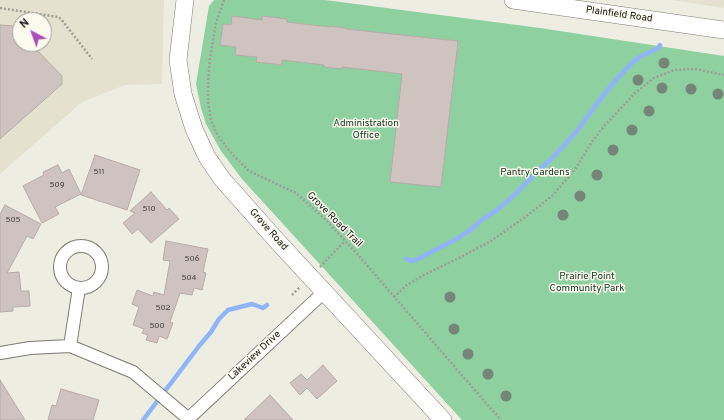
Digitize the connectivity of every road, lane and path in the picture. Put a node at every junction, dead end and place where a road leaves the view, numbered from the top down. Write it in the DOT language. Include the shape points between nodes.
graph roads {
  1 [pos="185,0"];
  2 [pos="224,0"];
  3 [pos="513,0"];
  4 [pos="0,8"];
  5 [pos="724,30"];
  6 [pos="92,59"];
  7 [pos="724,75"];
  8 [pos="345,241"];
  9 [pos="316,270"];
  10 [pos="79,288"];
  11 [pos="324,292"];
  12 [pos="394,296"];
  13 [pos="70,346"];
  14 [pos="0,353"];
  15 [pos="188,419"];
  16 [pos="443,420"];
  17 [pos="501,420"];
  1 -- 11 [label="street, Grove Road" via="178,60 194,130 207,157 222,179"];
  2 -- 8 [label="path, Grove Road Trail" via="216,24 208,82 211,120 218,136 249,171 296,193"];
  3 -- 5 [label="street, Plainfield Road"];
  4 -- 6 [label="path" via="58,16"];
  7 -- 12 [label="path" via="695,69 674,70 654,78 606,124 576,168 553,195 491,241 424,275"];
  8 -- 9 [label="path"];
  8 -- 12 [label="path, Grove Road Trail"];
  10 -- 13 [label="street"];
  11 -- 15 [label="street, Lakeview Drive"];
  11 -- 16 [label="street, Grove Road"];
  12 -- 17 [label="path, Grove Road Trail"];
  13 -- 14 [label="street"];
  13 -- 15 [label="street" via="133,372"];
}
